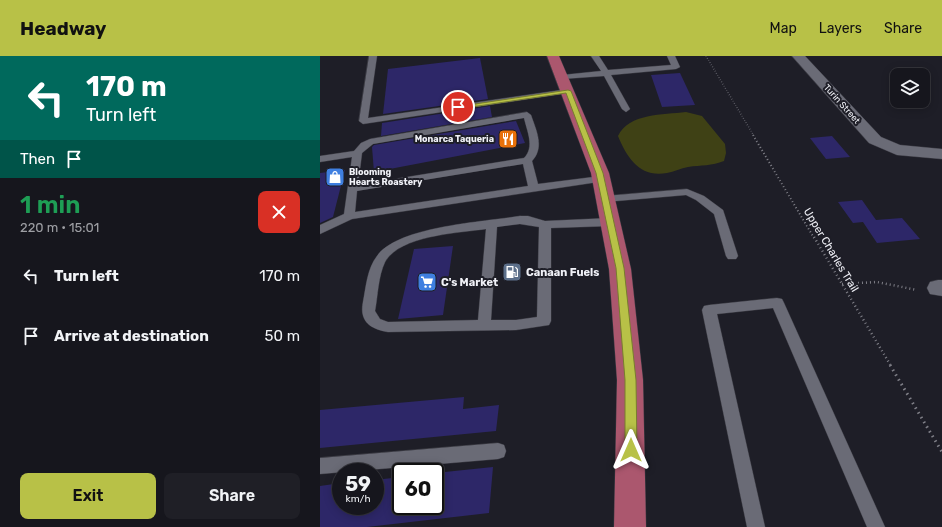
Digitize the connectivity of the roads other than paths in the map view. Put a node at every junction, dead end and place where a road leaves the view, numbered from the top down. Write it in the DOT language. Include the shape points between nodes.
graph roads {
  1 [pos="373,56"];
  2 [pos="553,56"];
  3 [pos="595,56"];
  4 [pos="671,56"];
  5 [pos="798,56"];
  6 [pos="606,73"];
  7 [pos="565,84"];
  8 [pos="626,108"];
  9 [pos="357,153"];
  10 [pos="942,154"];
  11 [pos="320,159"];
  12 [pos="527,160"];
  13 [pos="534,188"];
  14 [pos="353,189"];
  15 [pos="603,189"];
  16 [pos="349,216"];
  17 [pos="610,222"];
  18 [pos="492,224"];
  19 [pos="545,225"];
  20 [pos="320,230"];
  21 [pos="732,256"];
  22 [pos="484,325"];
  23 [pos="498,451"];
  24 [pos="320,466"];
  25 [pos="630,527"];
  26 [pos="756,527"];
  27 [pos="876,527"];
  1 -- 7 [label="lane" via="363,121"];
  2 -- 7 [label="main road"];
  3 -- 6 [label="lane"];
  4 -- 6 [label="lane" via="676,67"];
  5 -- 10 [label="street, Turin Street" via="875,140 897,150"];
  6 -- 7 [label="lane"];
  6 -- 8 [label="lane"];
  7 -- 15 [label="main road"];
  9 -- 11 [label="lane"];
  9 -- 12 [label="lane" via="370,142 528,115 536,148"];
  9 -- 14 [label="lane"];
  12 -- 13 [label="lane"];
  12 -- 14 [label="lane"];
  13 -- 15 [label="lane"];
  13 -- 16 [label="lane"];
  14 -- 16 [label="lane"];
  15 -- 17 [label="main road"];
  15 -- 21 [label="lane" via="687,192 700,198 719,212"];
  16 -- 20 [label="lane"];
  17 -- 19 [label="lane"];
  17 -- 25 [label="main road" via="620,268 630,380"];
  18 -- 19 [label="lane" via="528,220"];
  18 -- 22 [label="lane"];
  18 -- 22 [label="lane" via="431,232 394,248 378,265 368,311 374,323 380,326"];
  19 -- 22 [label="lane" via="544,321 516,325"];
  23 -- 24 [label="lane"];
  26 -- 27 [label="lane" via="709,310 777,303"];
}
